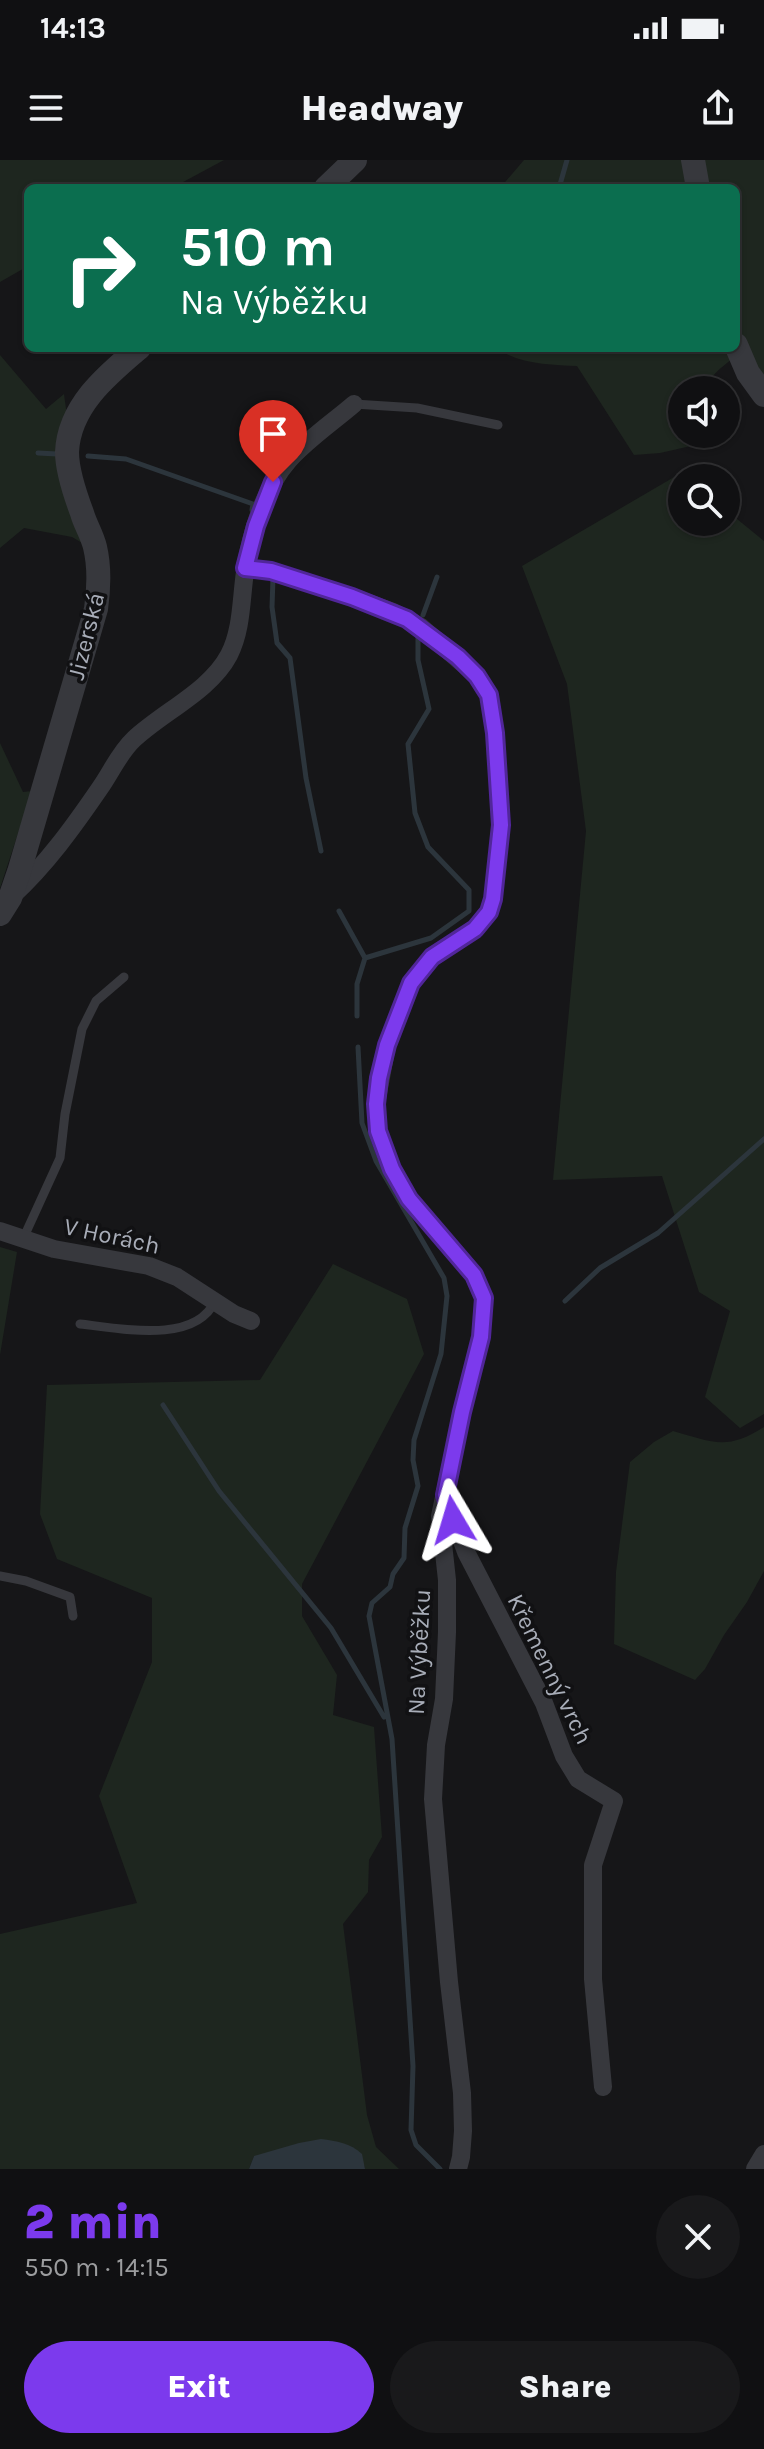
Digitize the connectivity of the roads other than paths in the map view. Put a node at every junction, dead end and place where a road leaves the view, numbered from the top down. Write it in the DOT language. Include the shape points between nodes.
graph roads {
  1 [pos="355,160"];
  2 [pos="693,160"];
  3 [pos="330,184"];
  4 [pos="697,184"];
  5 [pos="134,352"];
  6 [pos="739,352"];
  7 [pos="764,395"];
  8 [pos="354,404"];
  9 [pos="498,425"];
  10 [pos="245,568"];
  11 [pos="5,906"];
  12 [pos="124,977"];
  13 [pos="0,1231"];
  14 [pos="23,1239"];
  15 [pos="215,1301"];
  16 [pos="251,1321"];
  17 [pos="80,1324"];
  18 [pos="445,1495"];
  19 [pos="0,1576"];
  20 [pos="73,1616"];
  21 [pos="603,2087"];
  22 [pos="764,2154"];
  23 [pos="458,2169"];
  24 [pos="755,2169"];
  1 -- 3 [label="street"];
  2 -- 4 [label="street"];
  5 -- 11 [label="street, Jizerská" via="89,395 76,417 67,453 100,581 96,609"];
  6 -- 7 [label="street"];
  8 -- 9 [label="lane" via="417,408"];
  8 -- 10 [label="street" via="290,460 273,482"];
  10 -- 11 [label="street, Jizerská" via="236,640 222,667 122,750 93,798"];
  10 -- 18 [label="street, Na Výběžku" via="271,571 407,619 458,657 489,695 501,825 493,899 475,929 432,957 411,983 387,1045 376,1104 378,1131 392,1169 409,1199 474,1275 484,1298 481,1337"];
  12 -- 14 [label="lane" via="96,1001 82,1029 60,1158"];
  13 -- 14 [label="street, V Horách"];
  14 -- 15 [label="street, V Horách" via="149,1266"];
  15 -- 16 [label="street, V Horách"];
  15 -- 17 [label="lane" via="202,1319 184,1328"];
  18 -- 21 [label="street, Křemenný vrch" via="466,1552 544,1703 564,1756 578,1779 614,1801 593,1865 593,1979"];
  18 -- 23 [label="street, Na Výběžku" via="440,1516 447,1632 433,1799 462,2093"];
  19 -- 20 [label="lane" via="70,1597"];
  22 -- 24 [label="street"];
}
